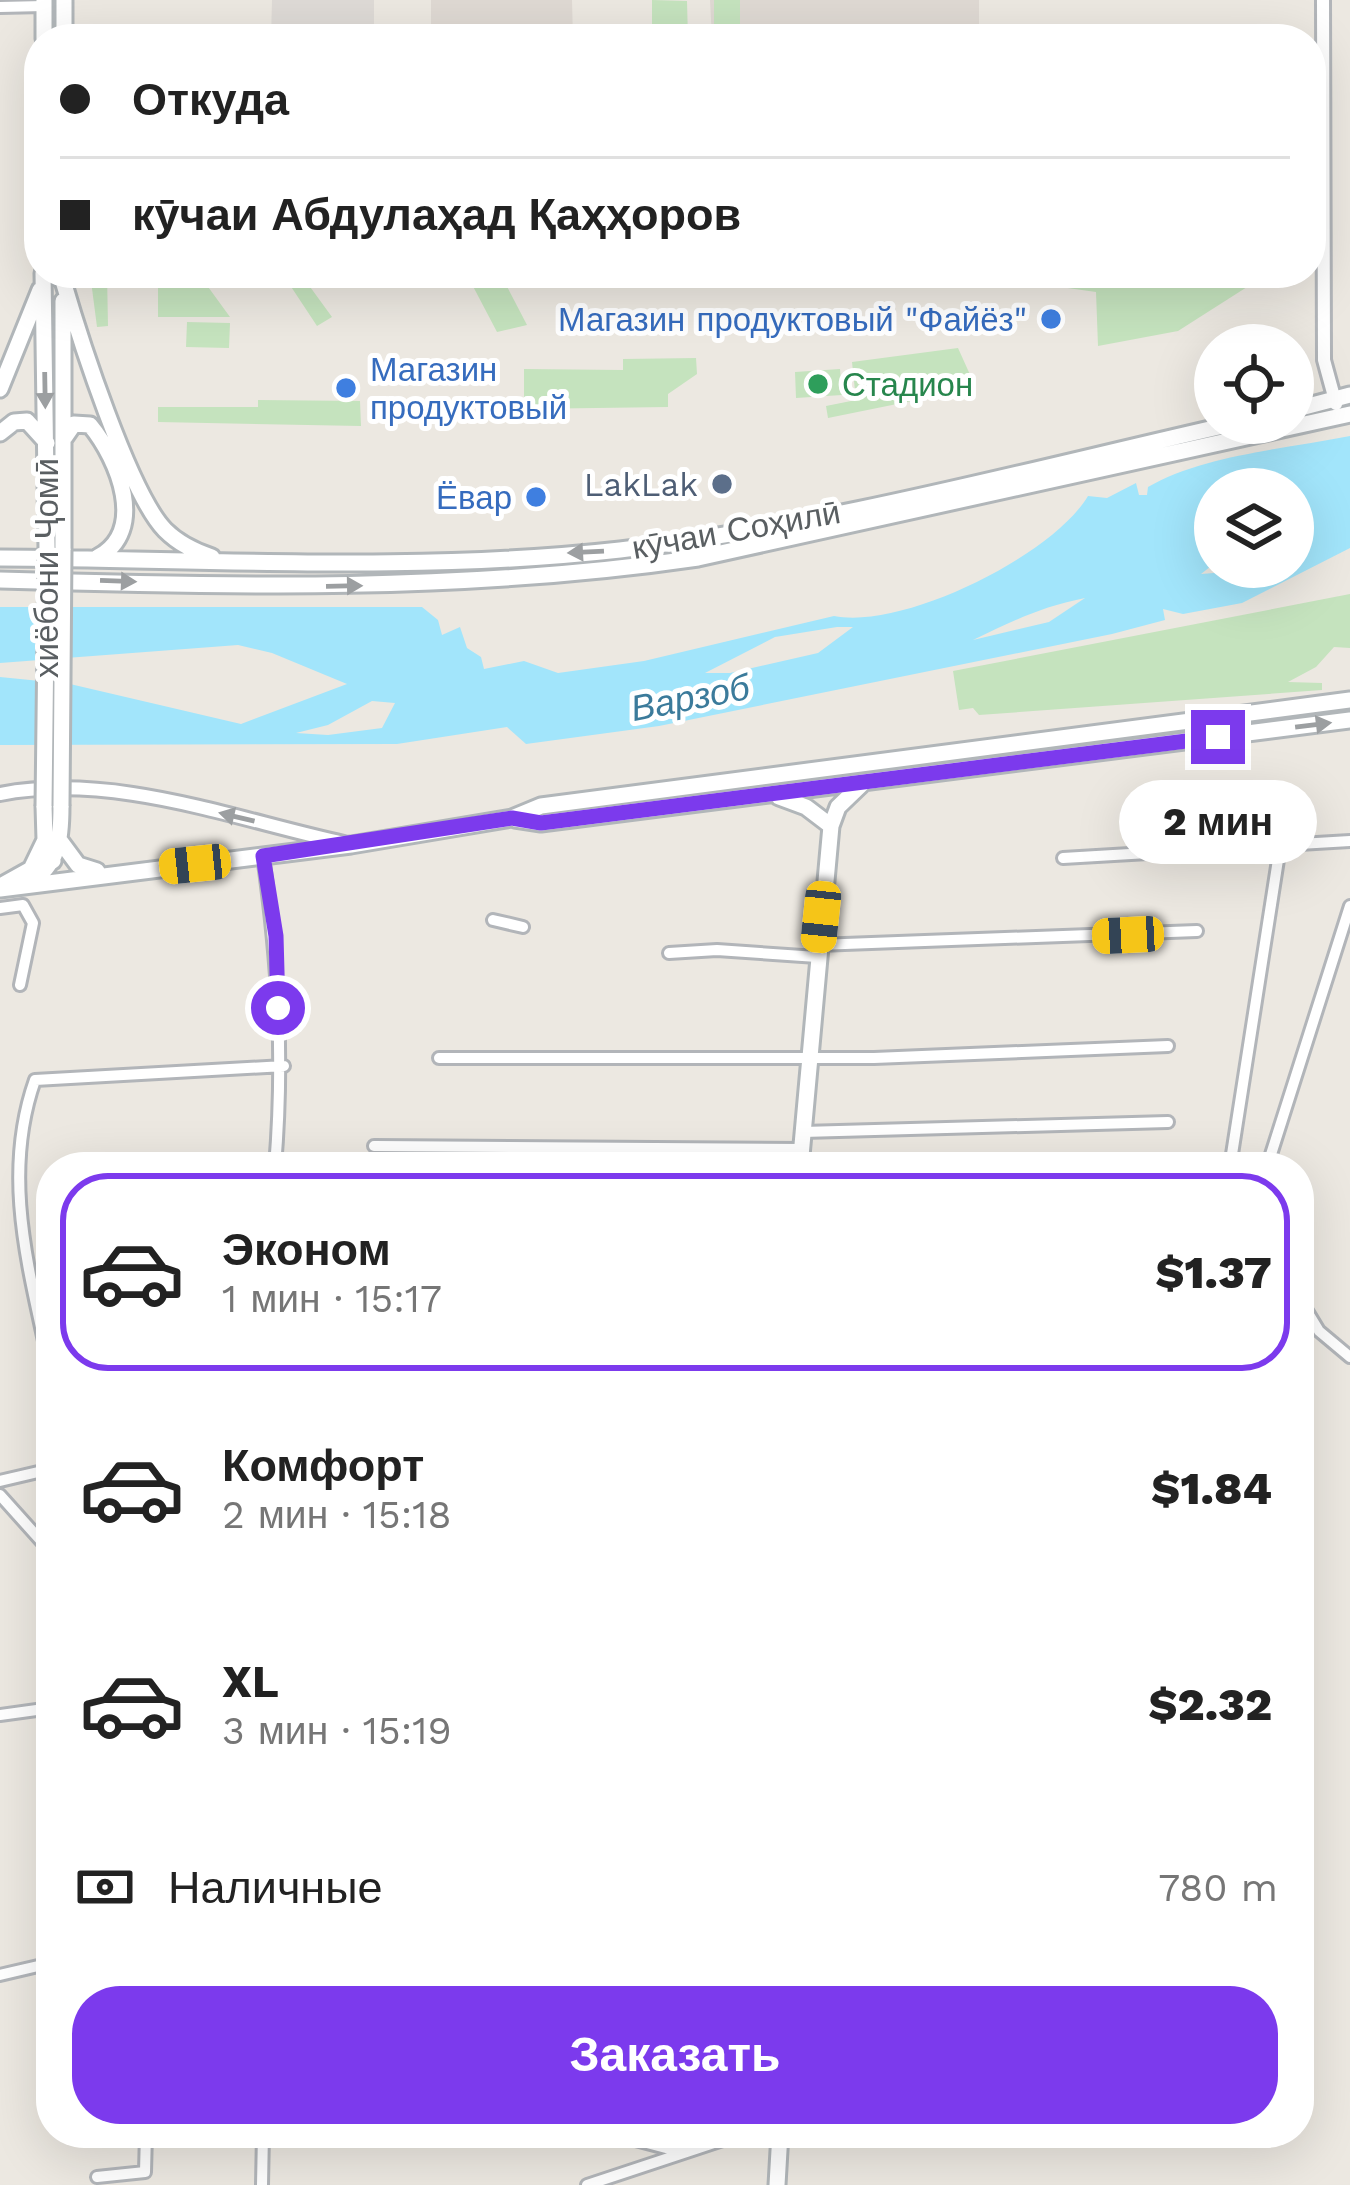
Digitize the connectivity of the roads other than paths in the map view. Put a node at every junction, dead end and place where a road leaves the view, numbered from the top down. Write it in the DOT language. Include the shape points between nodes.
graph roads {
  1 [pos="44,3"];
  2 [pos="0,7"];
  3 [pos="39,288"];
  4 [pos="44,288"];
  5 [pos="62,288"];
  6 [pos="66,288"];
  7 [pos="1324,288"];
  8 [pos="0,389"];
  9 [pos="1344,406"];
  10 [pos="1314,408"];
  11 [pos="1194,432"];
  12 [pos="0,433"];
  13 [pos="55,442"];
  14 [pos="6,556"];
  15 [pos="95,558"];
  16 [pos="428,559"];
  17 [pos="226,562"];
  18 [pos="0,580"];
  19 [pos="429,584"];
  20 [pos="1350,700"];
  21 [pos="1350,720"];
  22 [pos="864,782"];
  23 [pos="0,794"];
  24 [pos="776,796"];
  25 [pos="512,818"];
  26 [pos="831,826"];
  27 [pos="53,841"];
  28 [pos="1350,842"];
  29 [pos="351,845"];
  30 [pos="1280,847"];
  31 [pos="263,856"];
  32 [pos="1063,858"];
  33 [pos="53,861"];
  34 [pos="118,872"];
  35 [pos="81,876"];
  36 [pos="26,886"];
  37 [pos="0,887"];
  38 [pos="1350,906"];
  39 [pos="0,908"];
  40 [pos="493,920"];
  41 [pos="523,927"];
  42 [pos="1197,931"];
  43 [pos="818,951"];
  44 [pos="669,952"];
  45 [pos="20,985"];
  46 [pos="1168,1046"];
  47 [pos="439,1058"];
  48 [pos="810,1058"];
  49 [pos="284,1066"];
  50 [pos="1168,1122"];
  51 [pos="374,1146"];
  52 [pos="801,1149"];
  53 [pos="276,1152"];
  54 [pos="1232,1152"];
  55 [pos="1273,1152"];
  56 [pos="16,1166"];
  57 [pos="0,1167"];
  58 [pos="36,1305"];
  59 [pos="1314,1323"];
  60 [pos="1350,1357"];
  61 [pos="36,1473"];
  62 [pos="0,1481"];
  63 [pos="0,1495"];
  64 [pos="36,1535"];
  65 [pos="36,1710"];
  66 [pos="0,1715"];
  67 [pos="36,1967"];
  68 [pos="0,1975"];
  69 [pos="146,2148"];
  70 [pos="263,2148"];
  71 [pos="655,2148"];
  72 [pos="704,2148"];
  73 [pos="779,2148"];
  74 [pos="684,2153"];
  75 [pos="97,2177"];
  76 [pos="605,2182"];
  77 [pos="262,2185"];
  78 [pos="587,2185"];
  79 [pos="777,2185"];
  1 -- 2 [label="street"];
  3 -- 8 [label="main road"];
  4 -- 13 [label="main road, хиёбони Ҷомӣ, one-way"];
  5 -- 13 [label="main road, хиёбони Ҷомӣ"];
  6 -- 17 [label="main road" via="149,508 179,542"];
  7 -- 9 [label="street" via="1324,360"];
  9 -- 10 [label="main road"];
  9 -- 19 [label="main road" via="698,558"];
  11 -- 16 [label="main road, кӯчаи Соҳилӣ, one-way" via="722,534 617,550"];
  12 -- 13 [label="main road" via="27,422"];
  13 -- 15 [label="main road" via="74,424 90,425 119,482 124,533"];
  13 -- 27 [label="main road, хиёбони Ҷомӣ, bridge"];
  14 -- 15 [label="main road, кӯчаи Соҳилӣ"];
  15 -- 17 [label="main road, кӯчаи Соҳилӣ"];
  16 -- 17 [label="main road, кӯчаи Соҳилӣ"];
  16 -- 19 [label="main road" via="436,571"];
  18 -- 19 [label="main road, one-way"];
  20 -- 25 [label="main road" via="541,806"];
  22 -- 21 [label="main road, one-way"];
  22 -- 24 [label="main road"];
  22 -- 26 [label="main road"];
  29 -- 23 [label="street, one-way" via="83,788"];
  24 -- 25 [label="main road" via="541,823"];
  24 -- 26 [label="main road"];
  25 -- 29 [label="main road"];
  26 -- 43 [label="main road"];
  27 -- 33 [label="main road, хиёбони Ҷомӣ"];
  27 -- 34 [label="main road" via="78,865"];
  27 -- 37 [label="main road" via="31,869"];
  28 -- 30 [label="street"];
  29 -- 31 [label="main road"];
  30 -- 32 [label="street"];
  30 -- 54 [label="street"];
  31 -- 34 [label="main road"];
  31 -- 49 [label="street"];
  33 -- 35 [label="main road"];
  33 -- 36 [label="main road, хиёбони Ҷомӣ"];
  34 -- 35 [label="main road"];
  35 -- 36 [label="main road"];
  36 -- 37 [label="main road"];
  38 -- 55 [label="street"];
  39 -- 45 [label="street" via="22,905 33,923"];
  40 -- 41 [label="street"];
  42 -- 43 [label="street"];
  43 -- 44 [label="street"];
  43 -- 48 [label="main road"];
  46 -- 48 [label="street"];
  47 -- 48 [label="street"];
  48 -- 52 [label="main road"];
  49 -- 53 [label="street"];
  49 -- 56 [label="street" via="39,1078"];
  50 -- 52 [label="street"];
  51 -- 52 [label="street"];
  56 -- 57 [label="street"];
  56 -- 58 [label="street" via="16,1212"];
  59 -- 60 [label="street"];
  61 -- 62 [label="street"];
  63 -- 64 [label="street"];
  65 -- 66 [label="street"];
  67 -- 68 [label="street"];
  69 -- 75 [label="street" via="145,2172"];
  70 -- 77 [label="street"];
  71 -- 74 [label="street"];
  72 -- 74 [label="street"];
  73 -- 79 [label="main road"];
  74 -- 76 [label="street"];
  76 -- 78 [label="street"];
}
